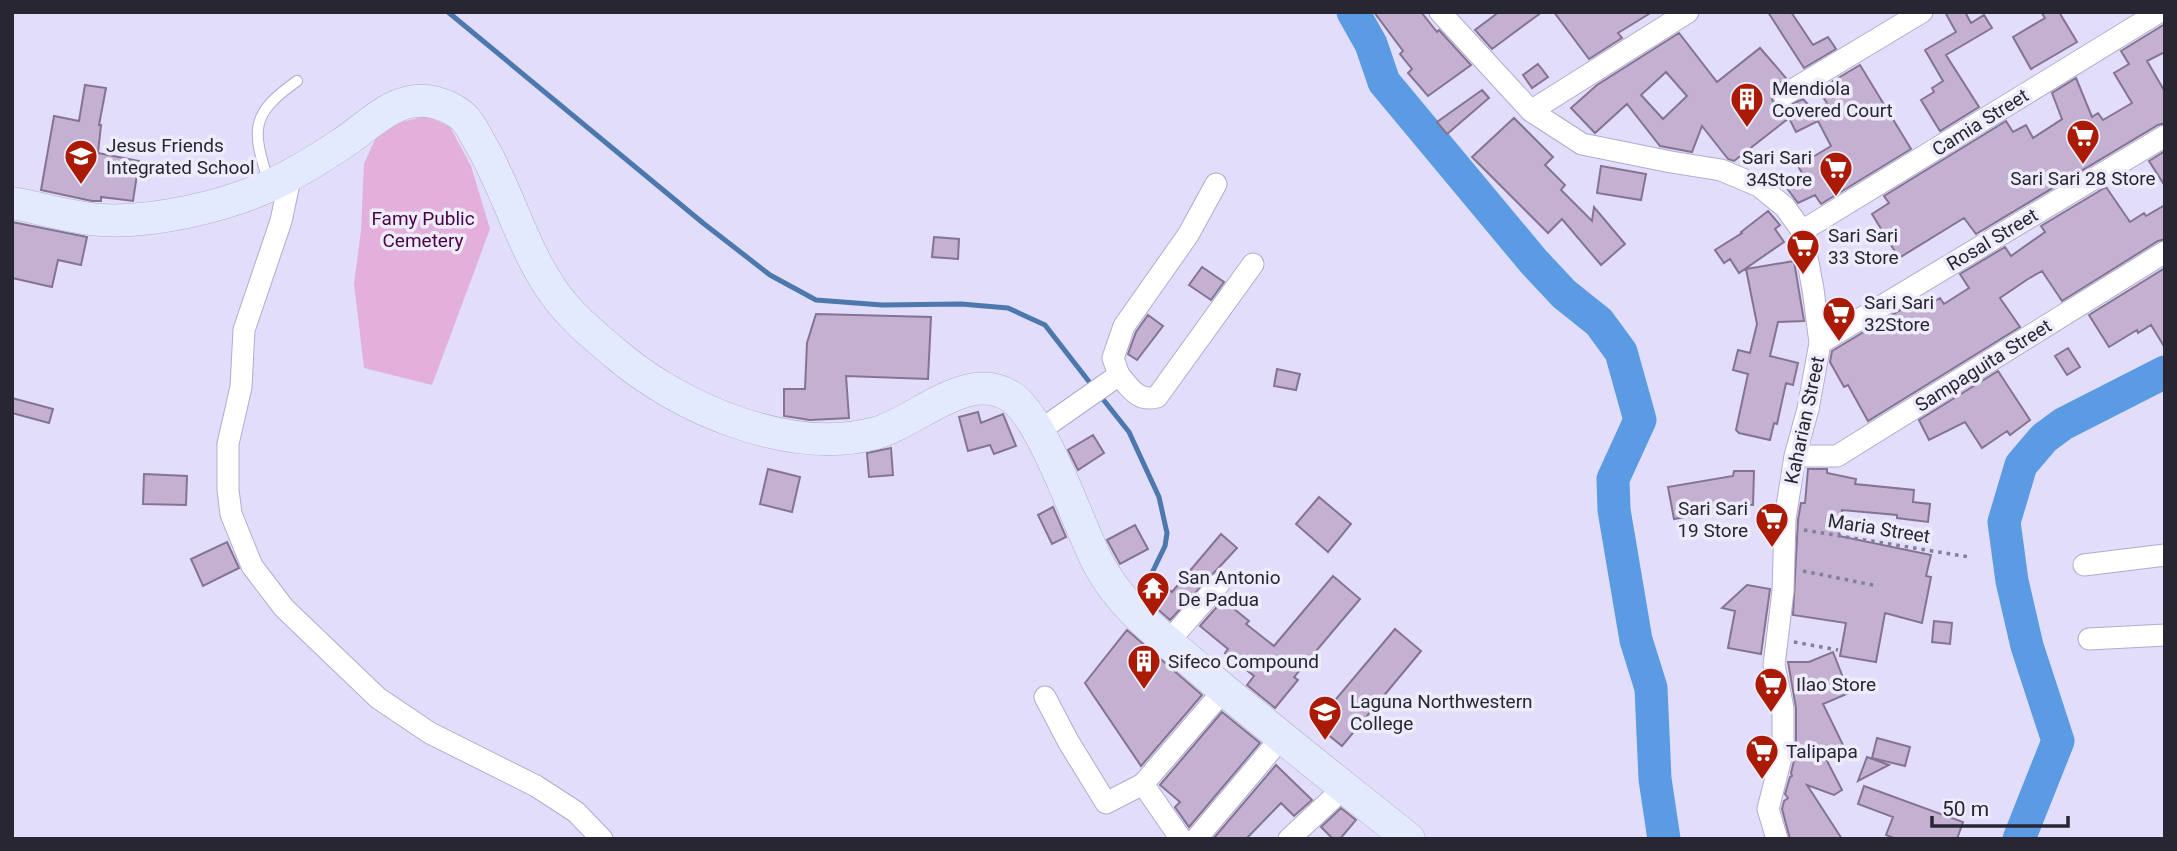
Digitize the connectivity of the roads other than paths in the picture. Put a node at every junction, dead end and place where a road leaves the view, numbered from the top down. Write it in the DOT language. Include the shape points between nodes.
graph roads {
  1 [pos="1440,12"];
  2 [pos="1688,12"];
  3 [pos="1922,12"];
  4 [pos="2159,12"];
  5 [pos="297,81"];
  6 [pos="1784,95"];
  7 [pos="1531,111"];
  8 [pos="2165,136"];
  9 [pos="281,180"];
  10 [pos="1216,184"];
  11 [pos="12,203"];
  12 [pos="1802,231"];
  13 [pos="2165,252"];
  14 [pos="1253,264"];
  15 [pos="1820,342"];
  16 [pos="1119,375"];
  17 [pos="1039,431"];
  18 [pos="1795,456"];
  19 [pos="2165,555"];
  20 [pos="2084,565"];
  21 [pos="1219,584"];
  22 [pos="2165,635"];
  23 [pos="2089,639"];
  24 [pos="1168,642"];
  25 [pos="1224,690"];
  26 [pos="1045,697"];
  27 [pos="1282,737"];
  28 [pos="1143,784"];
  29 [pos="1345,786"];
  30 [pos="1776,838"];
  31 [pos="602,839"];
  32 [pos="1181,839"];
  33 [pos="1196,839"];
  34 [pos="1289,839"];
  35 [pos="1409,839"];
  1 -- 7 [label="street, Kaharian Street"];
  2 -- 7 [label="street"];
  3 -- 6 [label="street"];
  4 -- 12 [label="street, Camia Street"];
  5 -- 9 [label="lane" via="275,97 258,123 257,143"];
  7 -- 12 [label="street, Kaharian Street" via="1582,144 1721,170 1759,186 1784,207"];
  8 -- 15 [label="street, Rosal Street"];
  9 -- 11 [label="main road" via="241,196 154,218 99,220"];
  9 -- 17 [label="main road" via="401,104 424,100 440,104 464,117 492,164 550,288 574,318 628,364 679,397 779,435 821,440 879,432 977,387 1013,397"];
  9 -- 31 [label="street" via="281,221 244,330 241,387 228,444 231,514 252,566 284,608 378,698 430,733 536,786 576,812"];
  10 -- 16 [label="street" via="1188,235 1124,326 1113,358"];
  12 -- 15 [label="street, Kaharian Street"];
  13 -- 18 [label="street, Sampaguita Street" via="1837,456"];
  14 -- 16 [label="street" via="1157,397 1136,396"];
  15 -- 18 [label="street, Kaharian Street"];
  16 -- 17 [label="street"];
  17 -- 24 [label="main road" via="1099,566 1126,604"];
  18 -- 30 [label="street, Kaharian Street" via="1774,665 1783,708 1783,750 1768,809"];
  19 -- 20 [label="street"];
  21 -- 24 [label="street"];
  22 -- 23 [label="street"];
  24 -- 25 [label="main road"];
  25 -- 27 [label="main road"];
  25 -- 28 [label="street"];
  26 -- 28 [label="street" via="1106,803"];
  27 -- 29 [label="main road"];
  27 -- 33 [label="street"];
  28 -- 32 [label="street"];
  29 -- 34 [label="street"];
  29 -- 35 [label="main road"];
}
